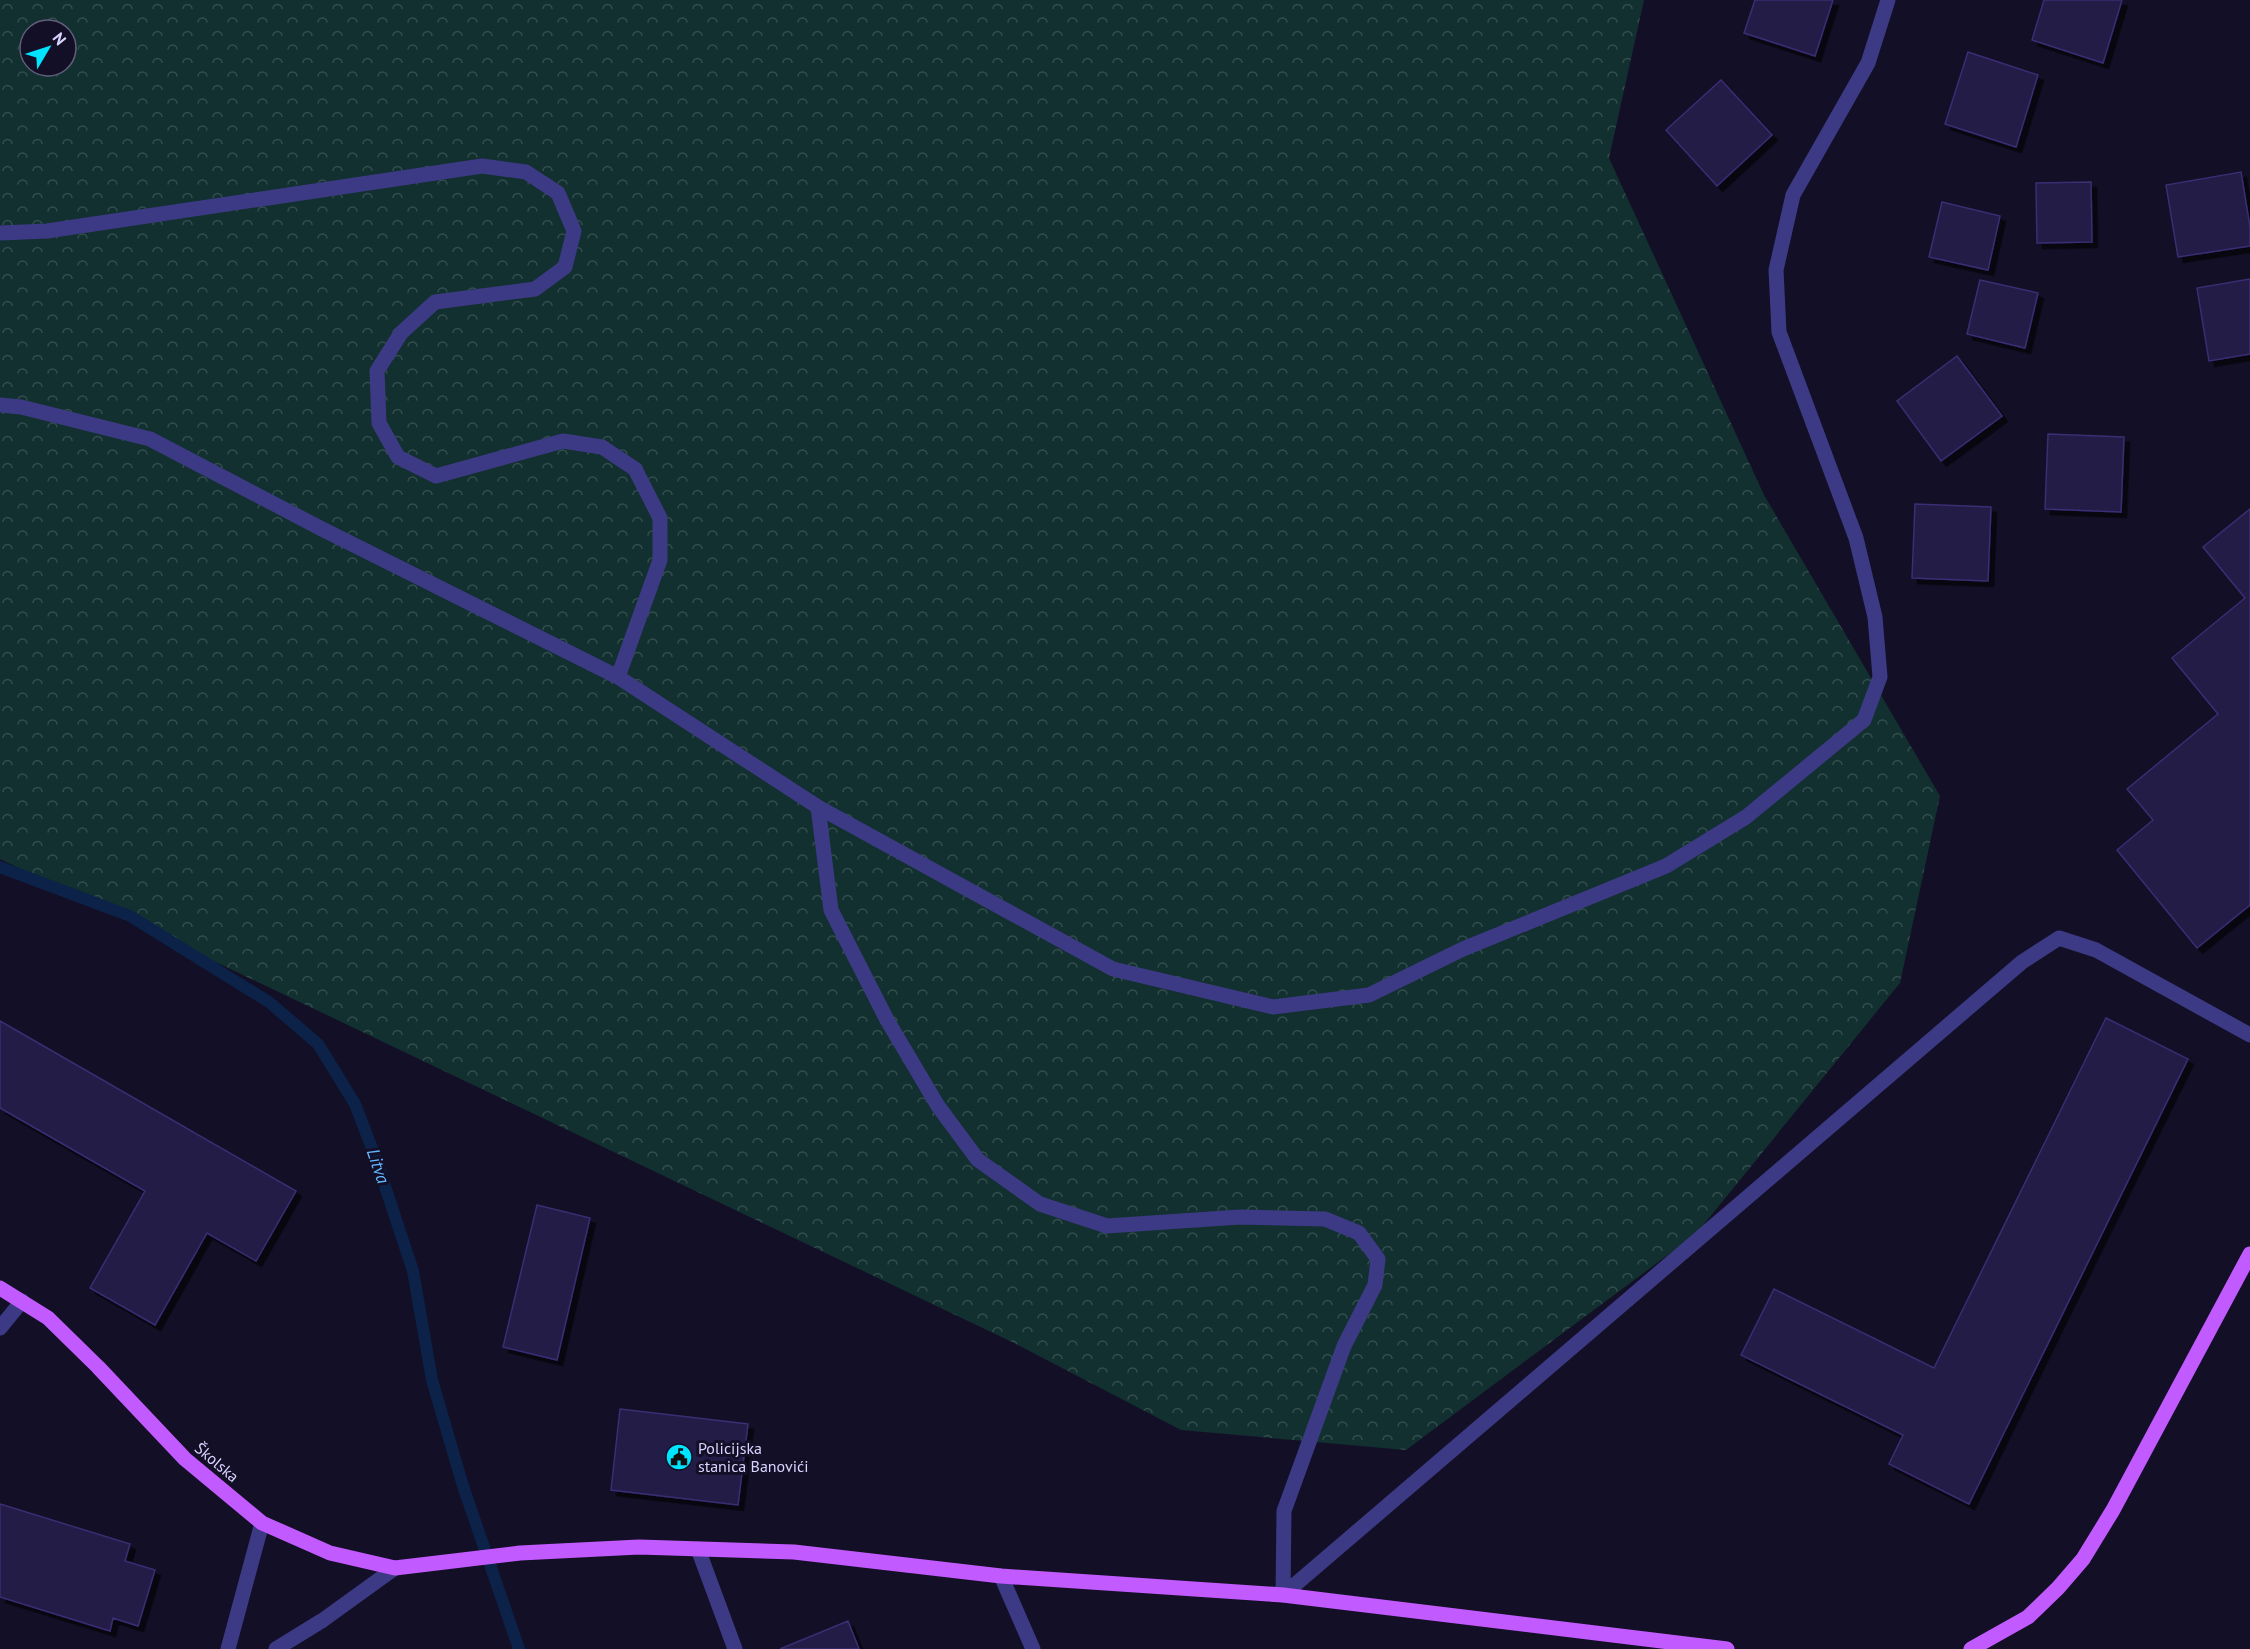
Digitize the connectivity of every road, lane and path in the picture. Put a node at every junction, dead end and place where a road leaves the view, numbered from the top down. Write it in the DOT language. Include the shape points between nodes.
graph roads {
  1 [pos="1888,0"];
  2 [pos="0,233"];
  3 [pos="0,405"];
  4 [pos="618,677"];
  5 [pos="818,807"];
  6 [pos="2250,1035"];
  7 [pos="2250,1254"];
  8 [pos="0,1288"];
  9 [pos="22,1301"];
  10 [pos="0,1328"];
  11 [pos="262,1523"];
  12 [pos="698,1549"];
  13 [pos="396,1568"];
  14 [pos="1000,1576"];
  15 [pos="1283,1595"];
  16 [pos="1628,1643"];
  17 [pos="228,1649"];
  18 [pos="276,1649"];
  19 [pos="735,1649"];
  20 [pos="1033,1649"];
  21 [pos="1727,1649"];
  22 [pos="1971,1649"];
  1 -- 5 [label="street" via="1868,63 1793,195 1776,270 1779,332 1856,538 1875,617 1880,677 1864,720 1746,817 1666,866 1463,949 1369,995 1273,1007 1113,969"];
  2 -- 4 [label="street" via="47,231 482,166 526,172 558,193 574,231 566,267 534,289 435,302 401,333 377,371 379,423 398,457 436,476 563,441 602,447 635,469 660,518 660,560"];
  3 -- 4 [label="street" via="150,439"];
  4 -- 5 [label="street"];
  5 -- 15 [label="street" via="831,910 892,1029 938,1106 978,1160 1040,1204 1107,1226 1240,1217 1325,1219 1359,1233 1378,1259 1375,1285 1344,1346 1284,1511"];
  6 -- 15 [label="street" via="2096,950 2059,938 2022,962"];
  7 -- 22 [label="main road" via="2083,1559 2028,1617"];
  8 -- 9 [label="main road, Školska"];
  9 -- 10 [label="street"];
  9 -- 11 [label="main road, Školska" via="48,1318 185,1459"];
  11 -- 13 [label="main road, Školska" via="330,1553"];
  11 -- 17 [label="street"];
  12 -- 13 [label="main road, Školska" via="639,1547 520,1553"];
  12 -- 14 [label="main road, Školska" via="794,1552"];
  12 -- 19 [label="street"];
  13 -- 18 [label="street"];
  14 -- 15 [label="main road, Školska"];
  14 -- 20 [label="street"];
  15 -- 16 [label="main road, Školska"];
  16 -- 21 [label="main road, Školska"];
}
